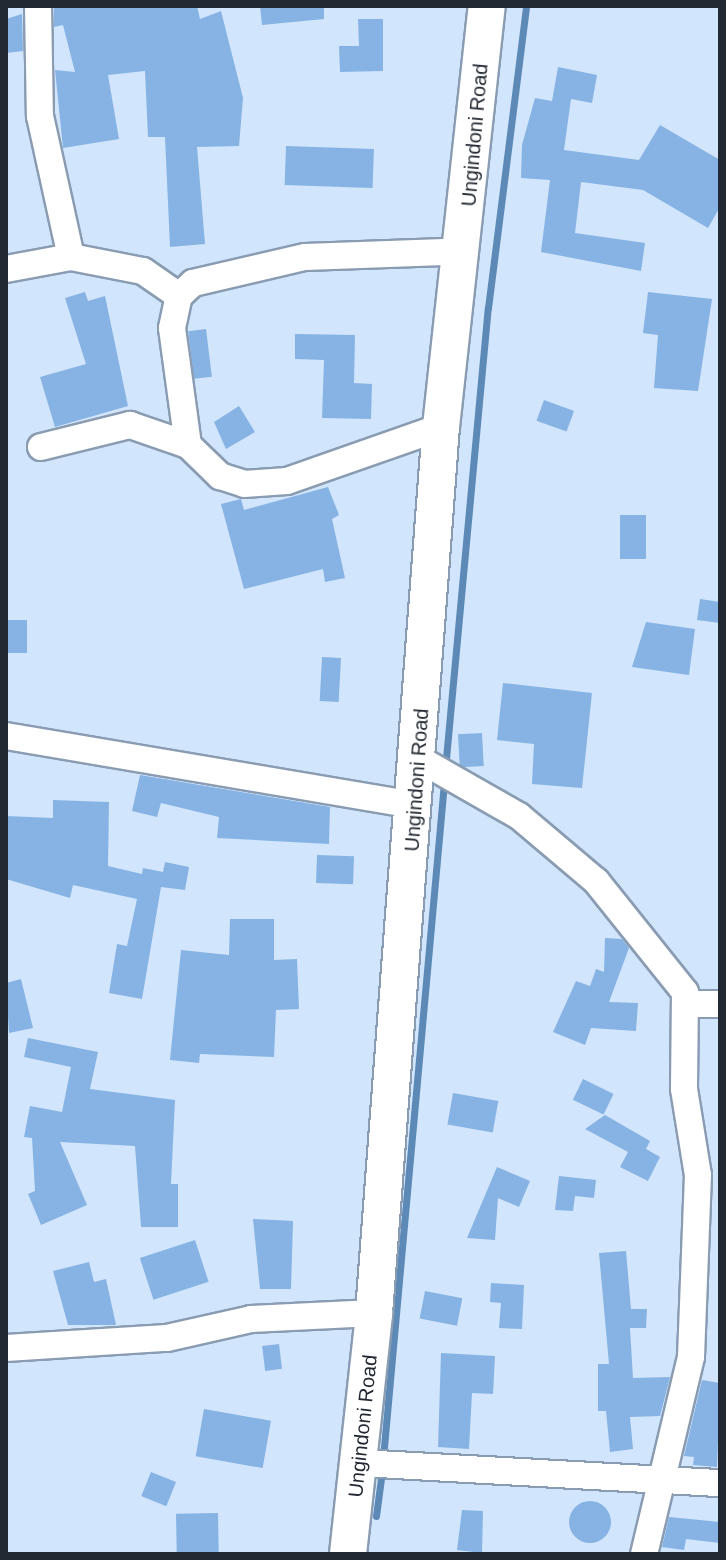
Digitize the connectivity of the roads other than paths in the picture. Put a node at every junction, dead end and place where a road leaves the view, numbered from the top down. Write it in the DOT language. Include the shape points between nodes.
graph roads {
  1 [pos="38,6"];
  2 [pos="487,6"];
  3 [pos="465,251"];
  4 [pos="71,257"];
  5 [pos="6,269"];
  6 [pos="179,296"];
  7 [pos="441,427"];
  8 [pos="188,445"];
  9 [pos="41,447"];
  10 [pos="6,736"];
  11 [pos="419,759"];
  12 [pos="416,805"];
  13 [pos="688,1004"];
  14 [pos="720,1004"];
  15 [pos="708,1151"];
  16 [pos="374,1313"];
  17 [pos="6,1348"];
  18 [pos="360,1463"];
  19 [pos="659,1481"];
  20 [pos="720,1483"];
  21 [pos="348,1554"];
  22 [pos="644,1554"];
  1 -- 4 [label="street" via="40,116"];
  2 -- 3 [label="main road, Ungindoni Road"];
  3 -- 6 [label="street" via="305,257 193,283"];
  3 -- 7 [label="main road, Ungindoni Road"];
  4 -- 5 [label="street"];
  4 -- 6 [label="street" via="143,271"];
  6 -- 8 [label="street" via="172,328"];
  7 -- 8 [label="street" via="287,481 244,484 220,476"];
  7 -- 11 [label="main road, Ungindoni Road"];
  8 -- 9 [label="street" via="130,425"];
  10 -- 12 [label="street"];
  11 -- 12 [label="main road, Ungindoni Road"];
  11 -- 13 [label="street" via="519,816 596,881 671,966"];
  12 -- 16 [label="main road, Ungindoni Road"];
  13 -- 14 [label="street"];
  13 -- 15 [label="street" via="684,1089"];
  15 -- 19 [label="street" via="691,1357"];
  16 -- 17 [label="street" via="251,1319 68,1348"];
  16 -- 18 [label="main road, Ungindoni Road"];
  18 -- 19 [label="street"];
  18 -- 21 [label="main road, Ungindoni Road"];
  19 -- 20 [label="street"];
  19 -- 22 [label="street"];
}
